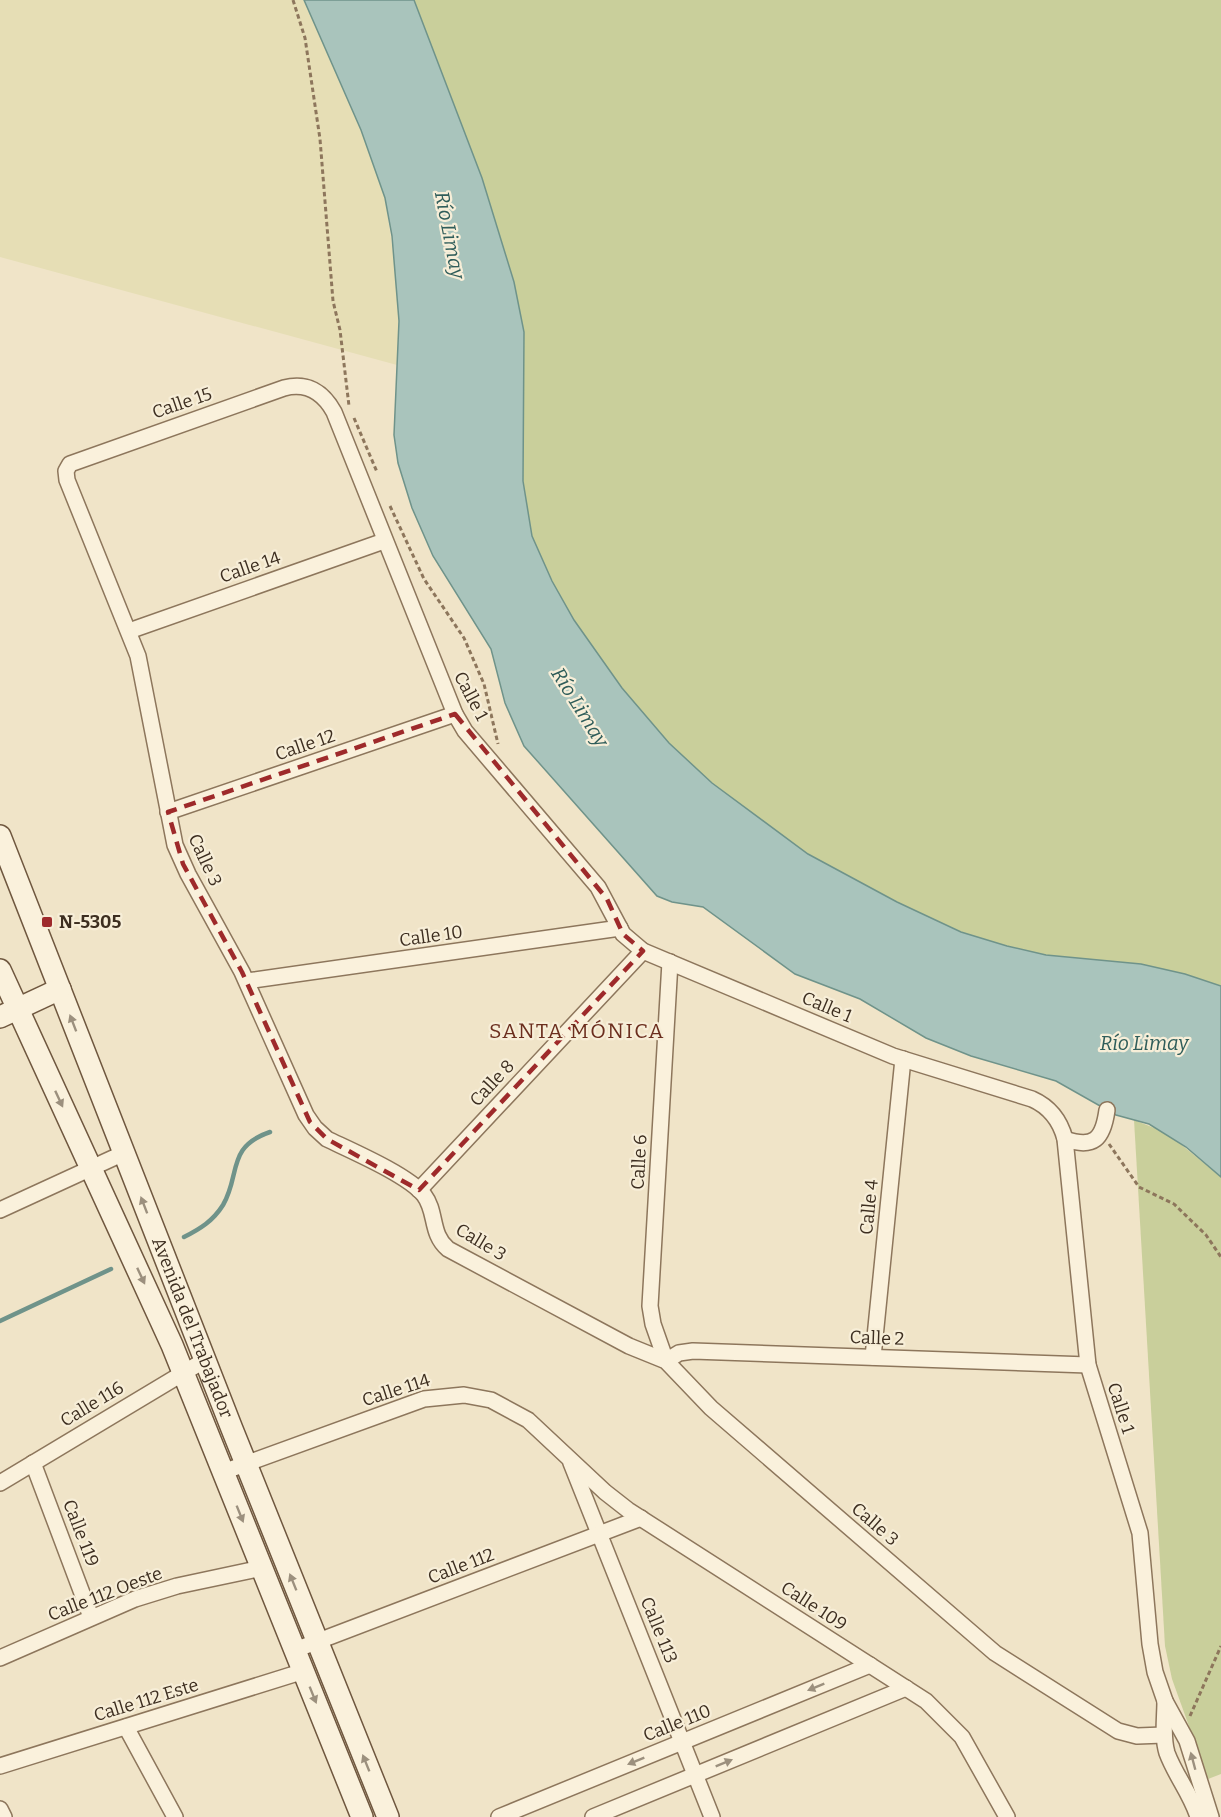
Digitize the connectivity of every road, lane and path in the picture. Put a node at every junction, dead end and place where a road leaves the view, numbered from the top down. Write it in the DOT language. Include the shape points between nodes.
graph roads {
  1 [pos="293,0"];
  2 [pos="312,389"];
  3 [pos="67,467"];
  4 [pos="378,476"];
  5 [pos="386,497"];
  6 [pos="384,541"];
  7 [pos="129,631"];
  8 [pos="455,714"];
  9 [pos="500,752"];
  10 [pos="168,812"];
  11 [pos="0,836"];
  12 [pos="620,928"];
  13 [pos="643,951"];
  14 [pos="670,962"];
  15 [pos="0,970"];
  16 [pos="247,981"];
  17 [pos="60,989"];
  18 [pos="9,1013"];
  19 [pos="903,1059"];
  20 [pos="1107,1110"];
  21 [pos="1102,1133"];
  22 [pos="1065,1139"];
  23 [pos="124,1153"];
  24 [pos="91,1168"];
  25 [pos="419,1190"];
  26 [pos="0,1210"];
  27 [pos="1221,1257"];
  28 [pos="873,1357"];
  29 [pos="205,1360"];
  30 [pos="666,1361"];
  31 [pos="1088,1365"];
  32 [pos="183,1372"];
  33 [pos="569,1457"];
  34 [pos="33,1462"];
  35 [pos="246,1464"];
  36 [pos="223,1472"];
  37 [pos="0,1483"];
  38 [pos="641,1518"];
  39 [pos="600,1534"];
  40 [pos="262,1568"];
  41 [pos="91,1617"];
  42 [pos="317,1642"];
  43 [pos="1221,1646"];
  44 [pos="295,1650"];
  45 [pos="0,1658"];
  46 [pos="870,1665"];
  47 [pos="304,1671"];
  48 [pos="906,1688"];
  49 [pos="1165,1701"];
  50 [pos="126,1727"];
  51 [pos="1164,1735"];
  52 [pos="1184,1735"];
  53 [pos="682,1742"];
  54 [pos="0,1766"];
  55 [pos="695,1775"];
  56 [pos="0,1809"];
  57 [pos="4,1817"];
  58 [pos="176,1817"];
  59 [pos="362,1817"];
  60 [pos="388,1817"];
  61 [pos="499,1817"];
  62 [pos="593,1817"];
  63 [pos="712,1817"];
  64 [pos="1007,1817"];
  65 [pos="1198,1817"];
  66 [pos="1211,1817"];
  1 -- 4 [label="path" via="305,38 320,139 333,300 349,406"];
  2 -- 3 [label="street, Calle 15" via="284,388 78,459"];
  2 -- 6 [label="street, Calle 1" via="325,398 334,412"];
  3 -- 7 [label="street, Calle 3" via="67,480"];
  5 -- 9 [label="path" via="424,579 464,638 484,684"];
  6 -- 7 [label="street, Calle 14"];
  6 -- 8 [label="street, Calle 1"];
  7 -- 10 [label="street, Calle 3" via="141,669"];
  8 -- 10 [label="street, Calle 12"];
  8 -- 12 [label="street, Calle 1" via="465,731 598,886"];
  10 -- 16 [label="street, Calle 3" via="183,864"];
  11 -- 17 [label="street, Avenida del Trabajador"];
  12 -- 13 [label="street, Calle 1"];
  12 -- 16 [label="street, Calle 10"];
  13 -- 14 [label="street, Calle 1"];
  13 -- 25 [label="street, Calle 8"];
  14 -- 19 [label="street, Calle 1"];
  14 -- 30 [label="street, Calle 6" via="650,1306"];
  15 -- 18 [label="street, Avenida del Trabajador"];
  16 -- 25 [label="street, Calle 3" via="315,1128"];
  17 -- 18 [label="street"];
  23 -- 17 [label="street, Avenida del Trabajador, one-way"];
  18 -- 24 [label="street, Avenida del Trabajador, one-way"];
  19 -- 22 [label="street, Calle 1" via="1039,1102 1056,1117"];
  19 -- 28 [label="street, Calle 4"];
  20 -- 21 [label="street"];
  21 -- 22 [label="street" via="1088,1143"];
  21 -- 27 [label="path" via="1139,1187 1174,1204 1206,1235"];
  22 -- 31 [label="street, Calle 1"];
  23 -- 24 [label="street"];
  29 -- 23 [label="street, Avenida del Trabajador, one-way"];
  24 -- 26 [label="street"];
  24 -- 32 [label="street, Avenida del Trabajador, one-way"];
  25 -- 30 [label="street, Calle 3" via="430,1207 437,1236 448,1249 629,1346"];
  28 -- 30 [label="street, Calle 2" via="693,1351"];
  28 -- 31 [label="street, Calle 2"];
  29 -- 32 [label="street, Calle 116"];
  29 -- 35 [label="street, Avenida del Trabajador"];
  30 -- 51 [label="street, Calle 3" via="711,1408 995,1653 1118,1731 1146,1737"];
  31 -- 49 [label="street, Calle 1" via="1140,1533 1150,1644"];
  32 -- 34 [label="street, Calle 116"];
  32 -- 36 [label="street, Avenida del Trabajador"];
  33 -- 35 [label="street, Calle 114" via="540,1429 510,1409 478,1396 450,1394 424,1399"];
  33 -- 38 [label="street, Calle 109" via="604,1492"];
  33 -- 39 [label="street, Calle 113"];
  34 -- 37 [label="street, Calle 116"];
  34 -- 41 [label="street, Calle 119"];
  35 -- 36 [label="street, Calle 114"];
  42 -- 35 [label="street, Avenida del Trabajador, one-way"];
  36 -- 40 [label="street, Avenida del Trabajador, one-way"];
  38 -- 39 [label="street, Calle 112"];
  38 -- 46 [label="street, Calle 109"];
  39 -- 42 [label="street, Calle 112"];
  39 -- 53 [label="street, Calle 113"];
  40 -- 41 [label="street, Calle 112 Oeste" via="156,1592"];
  40 -- 44 [label="street, Avenida del Trabajador"];
  41 -- 45 [label="street, Calle 112 Oeste"];
  42 -- 44 [label="street, Calle 112"];
  60 -- 42 [label="street, Avenida del Trabajador, one-way"];
  43 -- 52 [label="path"];
  44 -- 47 [label="street, Avenida del Trabajador"];
  46 -- 48 [label="street, Calle 109"];
  46 -- 53 [label="street, Calle 110, one-way"];
  47 -- 50 [label="street, Calle 112 Este"];
  47 -- 59 [label="street, Avenida del Trabajador, one-way"];
  55 -- 48 [label="street, one-way"];
  48 -- 64 [label="street, Calle 109" via="954,1727"];
  49 -- 51 [label="street"];
  49 -- 52 [label="street"];
  50 -- 54 [label="street, Calle 112 Este"];
  50 -- 58 [label="street"];
  51 -- 65 [label="street" via="1167,1753"];
  66 -- 52 [label="street, one-way"];
  53 -- 55 [label="street, Calle 113"];
  53 -- 61 [label="street, Calle 110, one-way"];
  55 -- 62 [label="street"];
  55 -- 63 [label="street, Calle 113"];
  56 -- 57 [label="street"];
}
